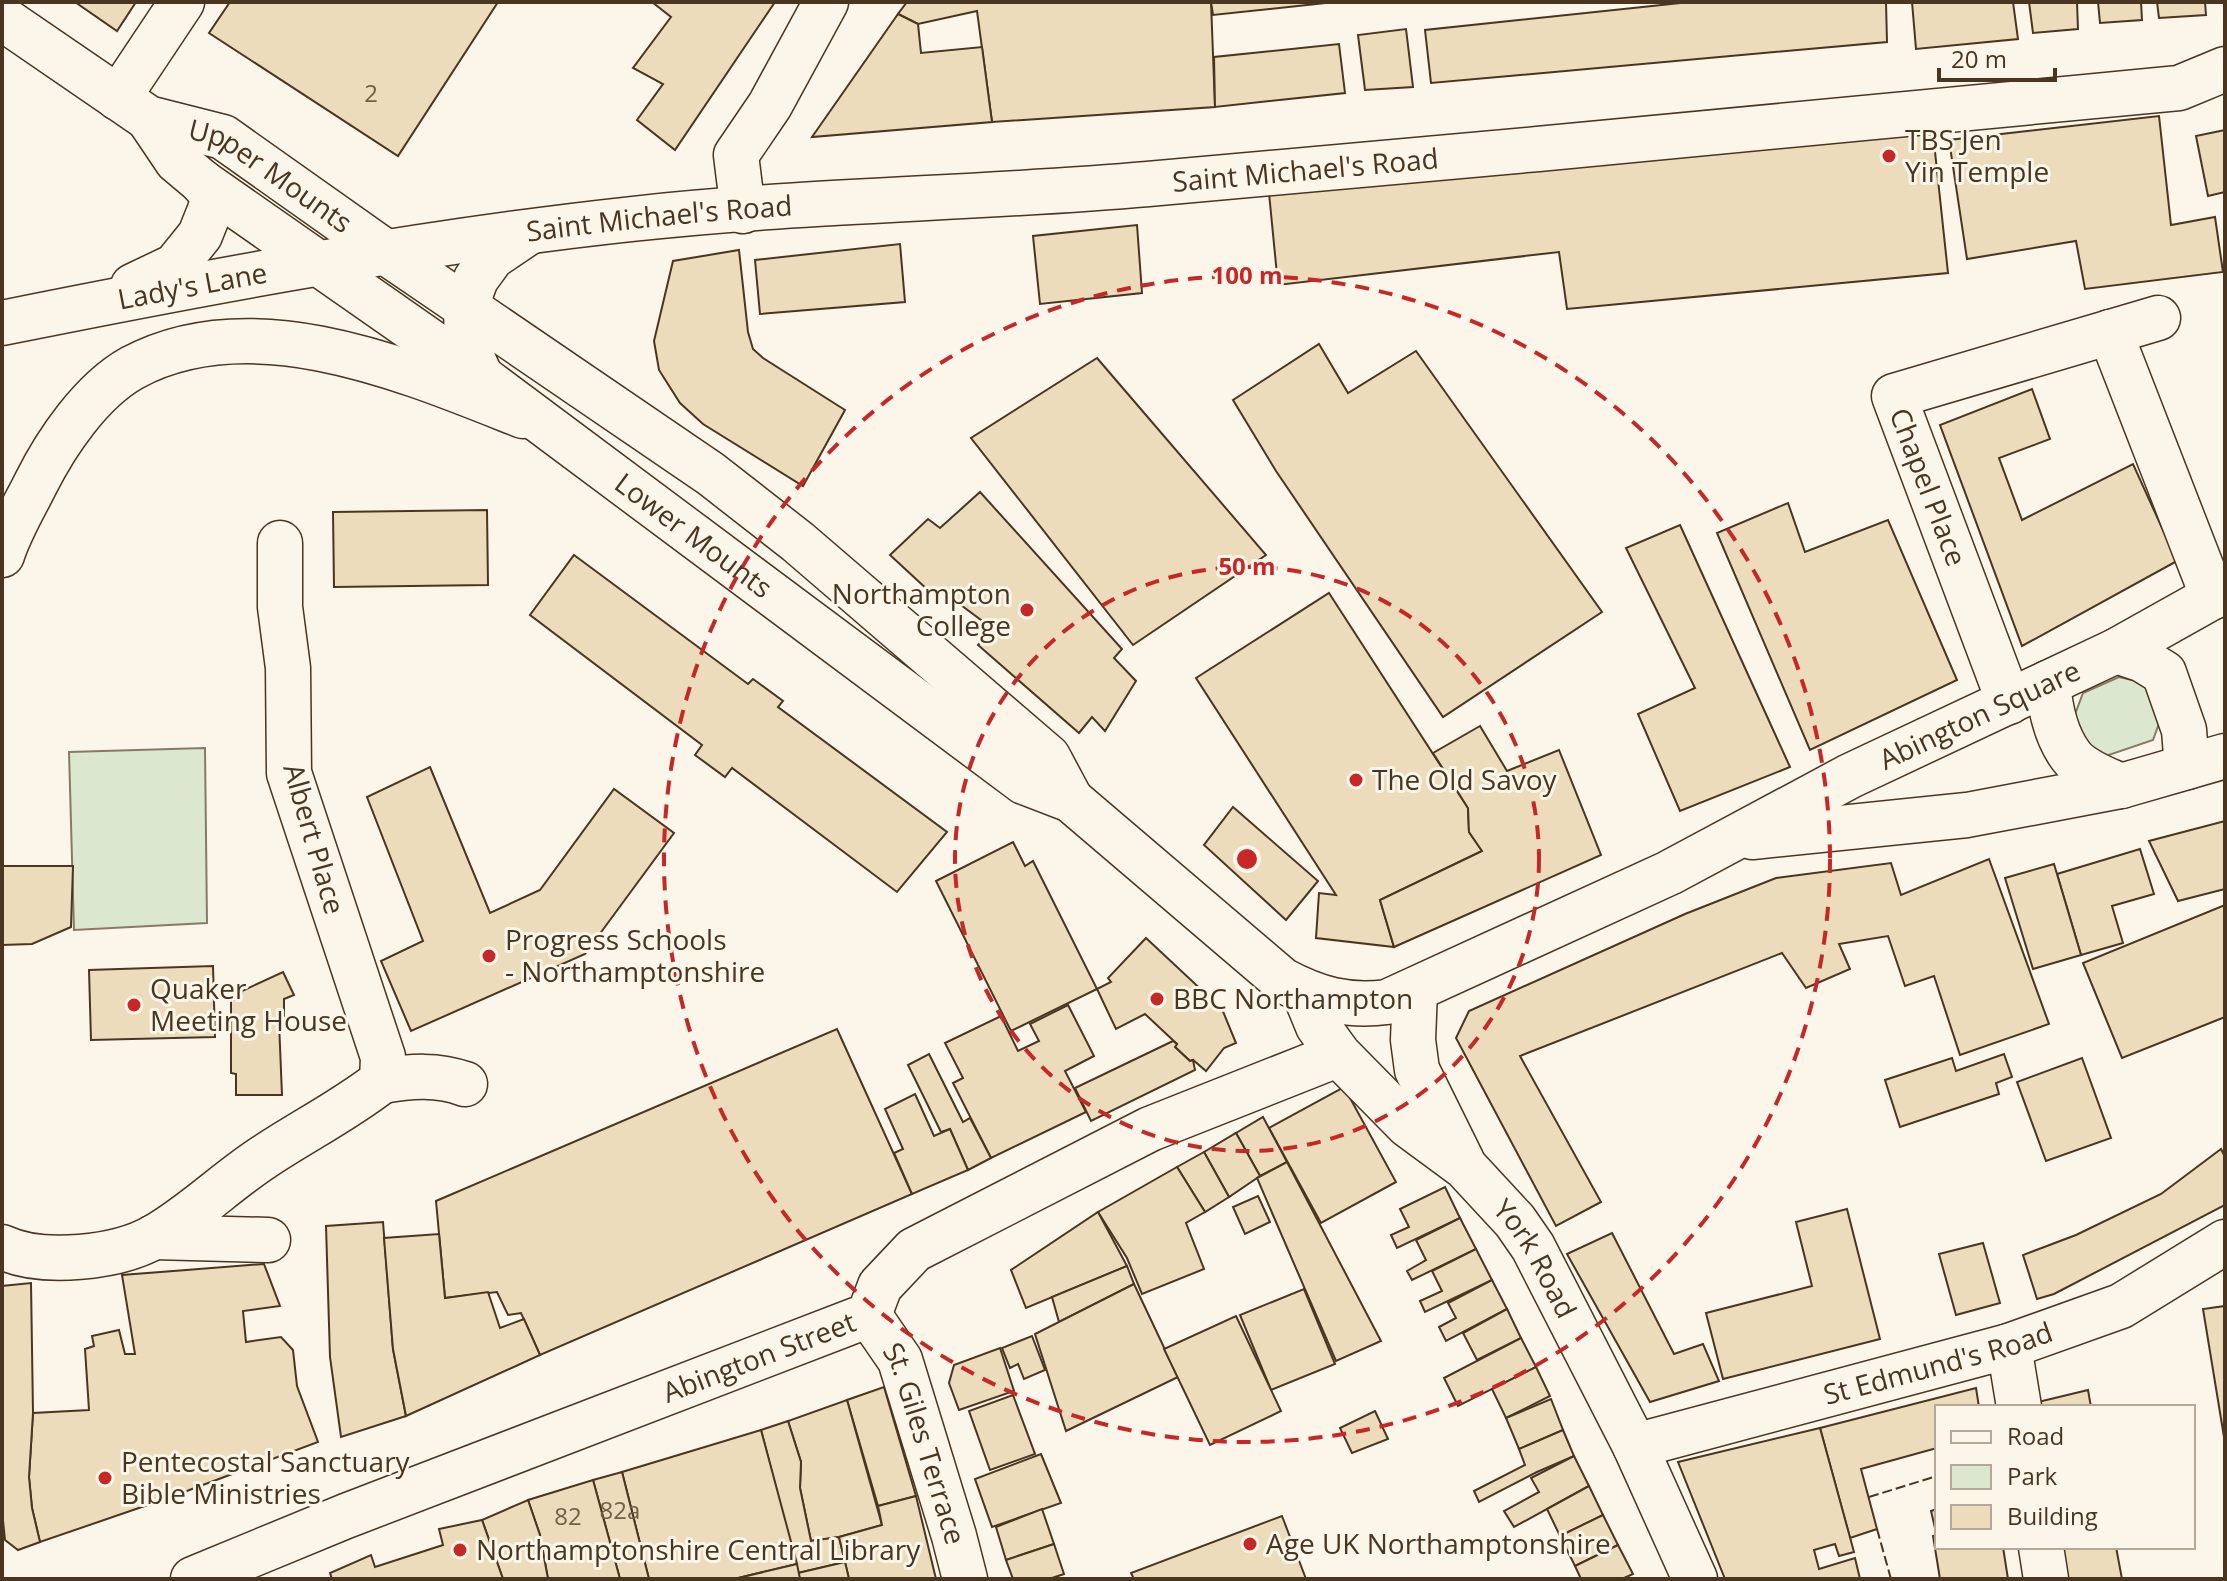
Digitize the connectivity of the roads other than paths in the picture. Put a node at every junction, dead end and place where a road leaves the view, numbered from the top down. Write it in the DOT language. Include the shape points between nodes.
graph roads {
  1 [pos="182,2"];
  2 [pos="826,2"];
  3 [pos="2,18"];
  4 [pos="2225,69"];
  5 [pos="133,108"];
  6 [pos="202,182"];
  7 [pos="743,211"];
  8 [pos="529,232"];
  9 [pos="384,251"];
  10 [pos="321,263"];
  11 [pos="103,301"];
  12 [pos="466,306"];
  13 [pos="2158,318"];
  14 [pos="2,323"];
  15 [pos="2110,332"];
  16 [pos="481,377"];
  17 [pos="545,425"];
  18 [pos="4,537"];
  19 [pos="280,543"];
  20 [pos="2219,593"];
  21 [pos="2116,651"];
  22 [pos="2048,683"];
  23 [pos="2009,702"];
  24 [pos="2206,761"];
  25 [pos="2121,786"];
  26 [pos="1071,800"];
  27 [pos="1733,839"];
  28 [pos="1415,990"];
  29 [pos="1304,992"];
  30 [pos="1327,1059"];
  31 [pos="382,1081"];
  32 [pos="465,1084"];
  33 [pos="1465,1167"];
  34 [pos="154,1237"];
  35 [pos="268,1240"];
  36 [pos="2225,1242"];
  37 [pos="2,1247"];
  38 [pos="869,1315"];
  39 [pos="2009,1346"];
  40 [pos="2019,1405"];
  41 [pos="1635,1446"];
  42 [pos="2041,1549"];
  43 [pos="193,1579"];
  44 [pos="965,1579"];
  45 [pos="1695,1579"];
  46 [pos="2046,1579"];
  1 -- 5 [label="street"];
  2 -- 7 [label="street" via="736,155"];
  3 -- 5 [label="street, Upper Mounts"];
  4 -- 7 [label="street, Saint Michael's Road" via="2179,88 1157,184"];
  5 -- 6 [label="street, Upper Mounts"];
  5 -- 9 [label="street, Upper Mounts" via="223,137"];
  6 -- 10 [label="street, Upper Mounts"];
  6 -- 11 [label="street" via="212,205 200,235 175,266"];
  7 -- 8 [label="street, Saint Michael's Road"];
  8 -- 9 [label="street, Saint Michael's Road"];
  8 -- 12 [label="street" via="492,257"];
  9 -- 10 [label="street, Lady's Lane"];
  9 -- 12 [label="street, Lower Mounts"];
  10 -- 11 [label="street, Lady's Lane"];
  10 -- 16 [label="street, Lower Mounts"];
  11 -- 14 [label="street, Lady's Lane"];
  12 -- 16 [label="street" via="467,346"];
  12 -- 26 [label="street, Lower Mounts" via="711,474 798,542 1048,757"];
  13 -- 15 [label="street, Chapel Place"];
  15 -- 20 [label="street"];
  15 -- 23 [label="street, Chapel Place" via="1894,396"];
  16 -- 17 [label="street, Lower Mounts"];
  17 -- 18 [label="street" via="420,375 324,350 240,341 176,350 130,369 75,420"];
  17 -- 26 [label="street, Lower Mounts" via="1024,782"];
  19 -- 31 [label="street, Albert Place" via="289,773 383,1057"];
  20 -- 21 [label="street, Abington Square"];
  21 -- 22 [label="street, Abington Square"];
  21 -- 24 [label="street" via="2164,673 2184,730"];
  22 -- 23 [label="street, Abington Square"];
  22 -- 25 [label="street" via="2051,712 2072,758"];
  23 -- 27 [label="street, Abington Square" via="1850,776"];
  24 -- 25 [label="street, Abington Square"];
  25 -- 27 [label="street, Abington Square" via="1967,815"];
  26 -- 29 [label="street, Lower Mounts" via="1282,980"];
  27 -- 28 [label="street, Abington Square"];
  28 -- 29 [label="street, Abington Square" via="1387,1002 1355,1005"];
  28 -- 33 [label="street" via="1417,1070"];
  29 -- 33 [label="street, York Road" via="1318,1026 1339,1055 1408,1125"];
  30 -- 38 [label="street, Abington Street" via="1150,1129 914,1250 880,1286"];
  31 -- 32 [label="street" via="446,1077"];
  31 -- 34 [label="street" via="262,1158"];
  33 -- 41 [label="street, York Road" via="1533,1247"];
  34 -- 35 [label="street"];
  34 -- 37 [label="street" via="79,1257 25,1255"];
  36 -- 39 [label="street, St Edmund's Road" via="2121,1306"];
  38 -- 43 [label="street, Abington Street"];
  38 -- 44 [label="street, St. Giles Terrace" via="900,1360"];
  39 -- 40 [label="street"];
  39 -- 41 [label="street, St Edmund's Road"];
  41 -- 45 [label="street, York Road"];
  42 -- 46 [label="street"];
}
